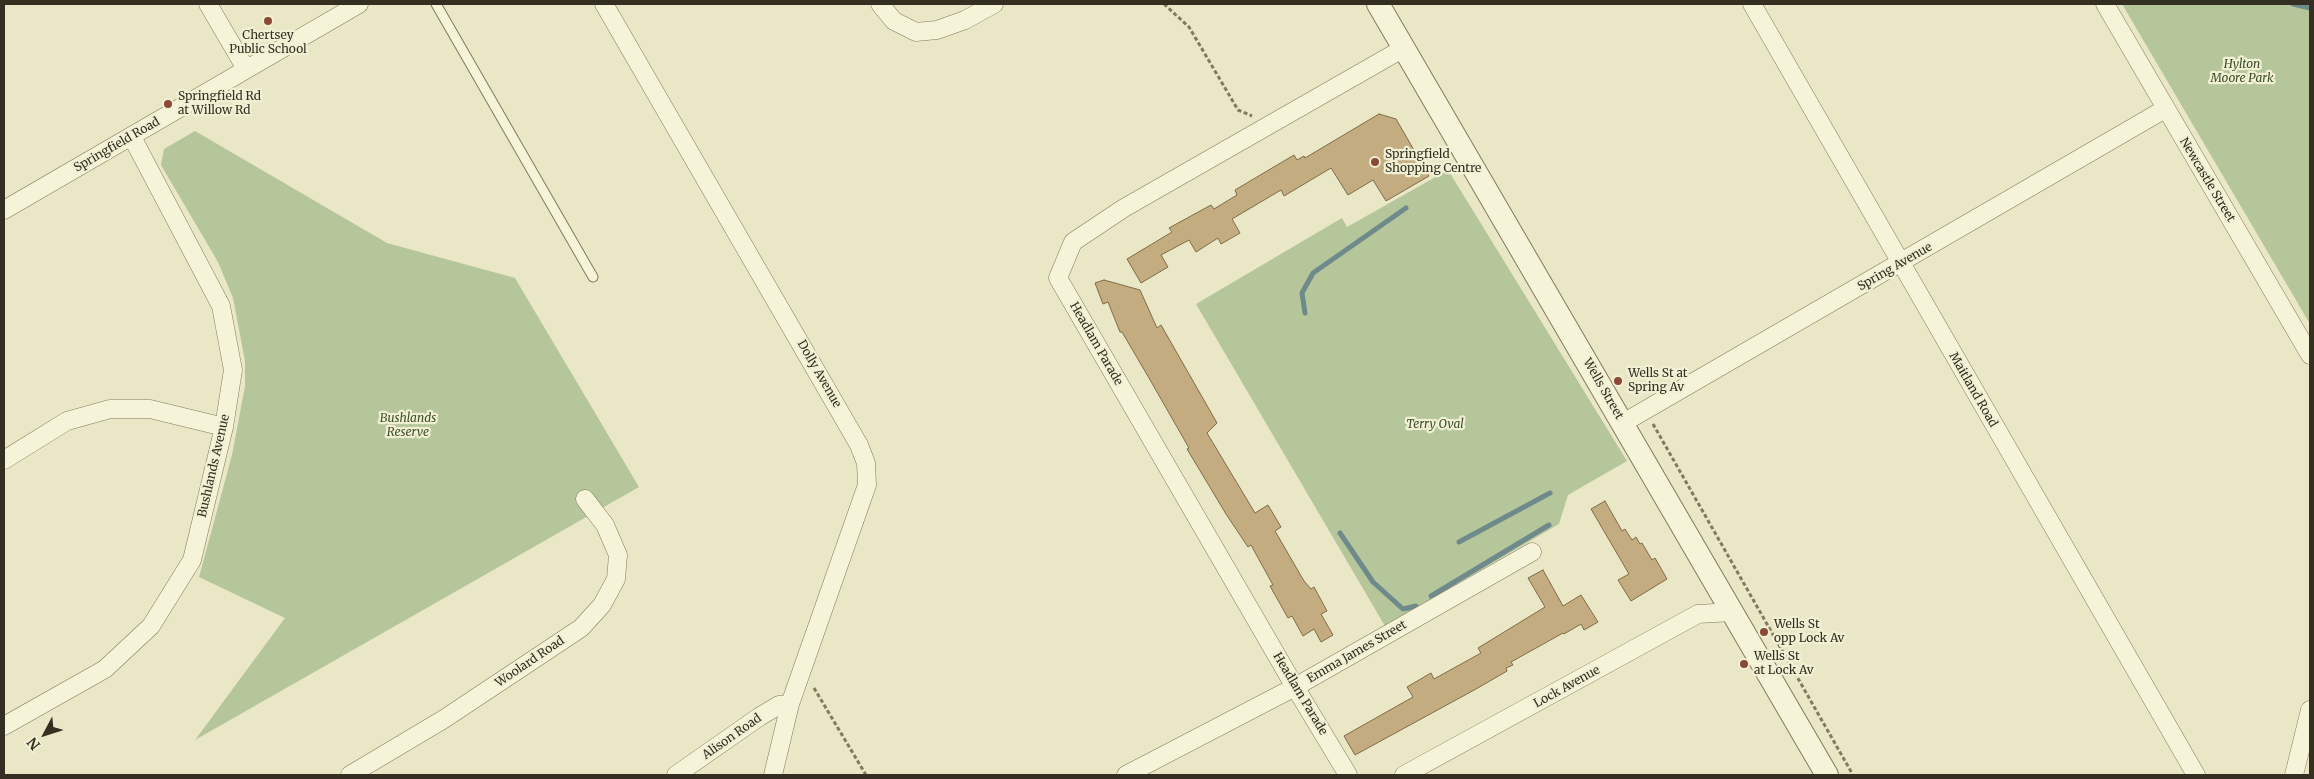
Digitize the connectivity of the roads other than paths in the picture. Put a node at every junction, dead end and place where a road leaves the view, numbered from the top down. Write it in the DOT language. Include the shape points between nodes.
graph roads {
  1 [pos="208,4"];
  2 [pos="359,4"];
  3 [pos="436,4"];
  4 [pos="604,4"];
  5 [pos="880,4"];
  6 [pos="994,4"];
  7 [pos="1378,4"];
  8 [pos="1752,4"];
  9 [pos="2105,4"];
  10 [pos="1404,48"];
  11 [pos="246,69"];
  12 [pos="2165,109"];
  13 [pos="132,137"];
  14 [pos="4,210"];
  15 [pos="1900,264"];
  16 [pos="593,278"];
  17 [pos="2310,355"];
  18 [pos="1623,424"];
  19 [pos="224,427"];
  20 [pos="4,460"];
  21 [pos="585,499"];
  22 [pos="1532,552"];
  23 [pos="1732,612"];
  24 [pos="1295,687"];
  25 [pos="790,704"];
  26 [pos="2310,710"];
  27 [pos="4,726"];
  28 [pos="350,775"];
  29 [pos="676,775"];
  30 [pos="773,775"];
  31 [pos="1126,775"];
  32 [pos="1348,775"];
  33 [pos="1404,775"];
  34 [pos="1827,775"];
  35 [pos="2196,775"];
  36 [pos="2294,775"];
  1 -- 11 [label="street"];
  2 -- 11 [label="street, Springfield Road"];
  3 -- 16 [label="lane"];
  4 -- 25 [label="street, Dolly Avenue" via="859,445 866,463 868,485"];
  5 -- 6 [label="street" via="894,21 916,32 937,30"];
  7 -- 10 [label="street, Wells Street"];
  8 -- 15 [label="street, Maitland Road"];
  9 -- 12 [label="street, Newcastle Street"];
  10 -- 18 [label="street, Wells Street"];
  10 -- 24 [label="street, Headlam Parade" via="1124,208 1073,242 1058,278"];
  11 -- 13 [label="street, Springfield Road"];
  12 -- 15 [label="street, Spring Avenue"];
  12 -- 17 [label="street, Newcastle Street"];
  13 -- 14 [label="street, Springfield Road"];
  13 -- 19 [label="street, Bushlands Avenue" via="220,306 233,370"];
  15 -- 18 [label="street, Spring Avenue"];
  15 -- 35 [label="street, Maitland Road"];
  18 -- 23 [label="street, Wells Street"];
  19 -- 20 [label="street" via="150,409 110,409 67,421"];
  19 -- 27 [label="street, Bushlands Avenue" via="192,560 151,626 105,669"];
  21 -- 28 [label="street, Woolard Road" via="605,525 618,555 616,579 602,606 581,628 444,719"];
  22 -- 24 [label="street, Emma James Street"];
  23 -- 33 [label="street, Lock Avenue" via="1698,614"];
  23 -- 34 [label="street, Wells Street"];
  24 -- 31 [label="street, Emma James Street"];
  24 -- 32 [label="street, Headlam Parade"];
  25 -- 29 [label="street, Alison Road" via="779,705 759,717"];
  25 -- 30 [label="street, Dolly Avenue"];
  26 -- 36 [label="street"];
}
